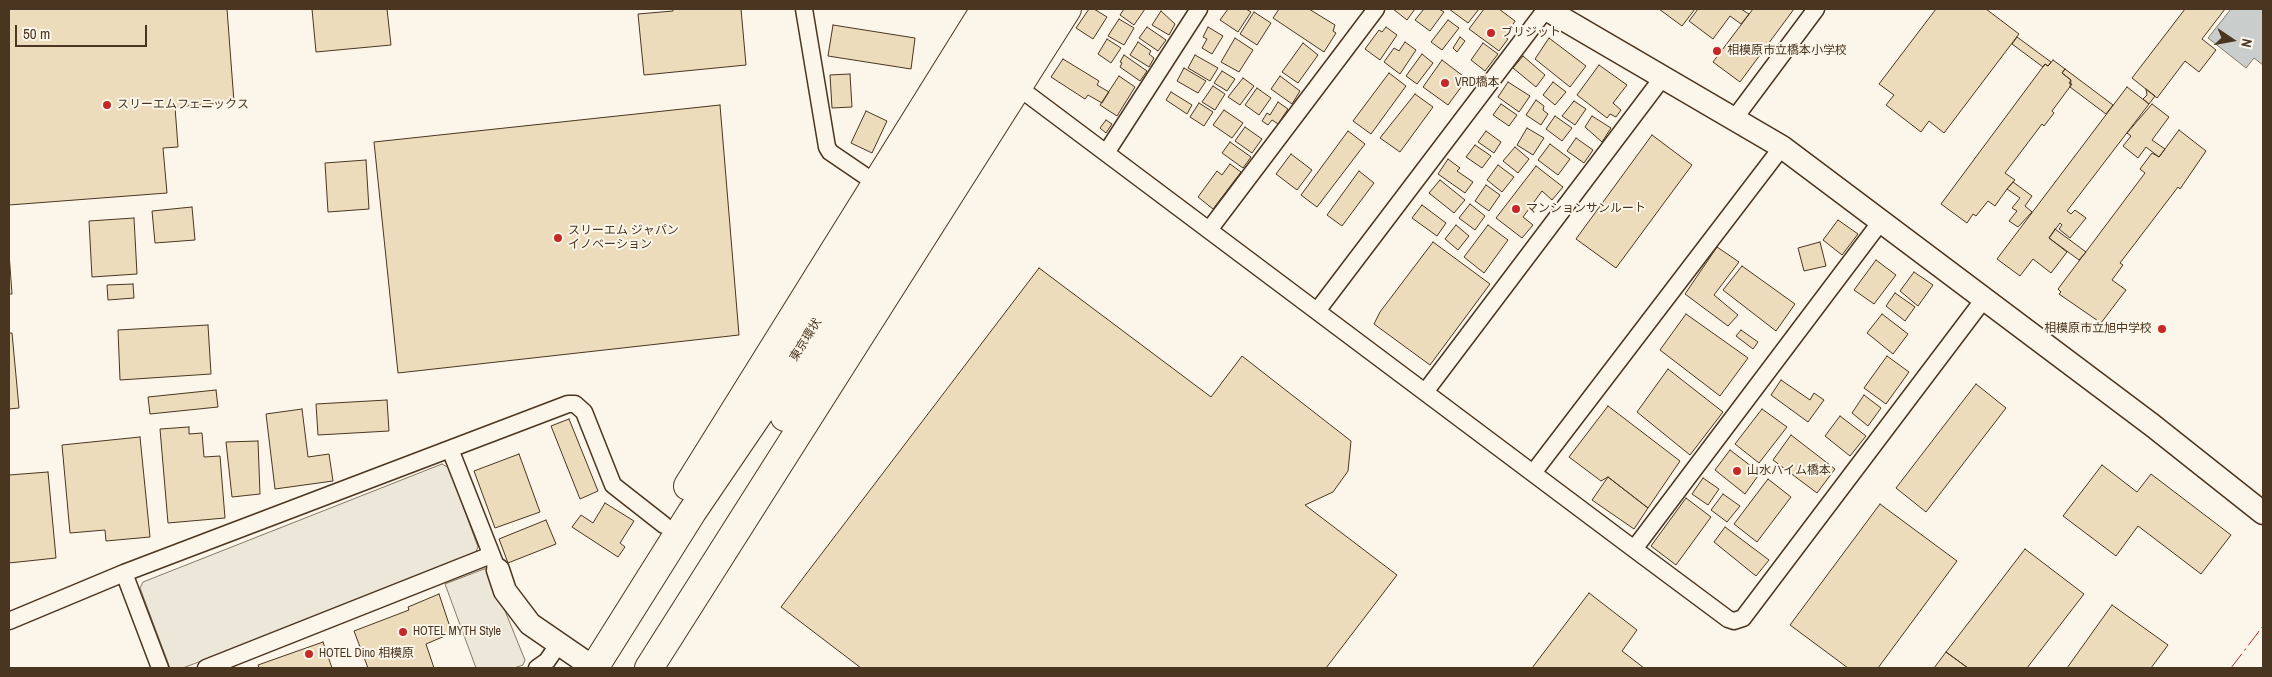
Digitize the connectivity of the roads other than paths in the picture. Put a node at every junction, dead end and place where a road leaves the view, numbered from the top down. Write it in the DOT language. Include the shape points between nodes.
graph roads {
  1 [pos="804,9"];
  2 [pos="985,9"];
  3 [pos="1012,9"];
  4 [pos="1038,9"];
  5 [pos="1068,9"];
  6 [pos="1199,9"];
  7 [pos="1376,9"];
  8 [pos="1546,9"];
  9 [pos="1816,9"];
  10 [pos="1003,43"];
  11 [pos="1663,77"];
  12 [pos="1018,87"];
  13 [pos="1734,119"];
  14 [pos="1782,146"];
  15 [pos="1106,153"];
  16 [pos="877,184"];
  17 [pos="1882,220"];
  18 [pos="1209,230"];
  19 [pos="1984,299"];
  20 [pos="1317,311"];
  21 [pos="1425,392"];
  22 [pos="450,450"];
  23 [pos="1533,473"];
  24 [pos="2263,514"];
  25 [pos="664,525"];
  26 [pos="1634,549"];
  27 [pos="494,563"];
  28 [pos="124,573"];
  29 [pos="9,621"];
  30 [pos="615,635"];
  31 [pos="558,645"];
  32 [pos="160,668"];
  33 [pos="206,668"];
  34 [pos="537,668"];
  35 [pos="594,668"];
  36 [pos="628,668"];
  37 [pos="649,668"];
  1 -- 16 [label="street" via="827,147"];
  2 -- 16 [label="highway"];
  3 -- 10 [label="highway, 東京環状"];
  4 -- 10 [label="highway, 東京環状"];
  5 -- 12 [label="highway"];
  6 -- 15 [label="street"];
  7 -- 18 [label="street"];
  8 -- 11 [label="street"];
  8 -- 20 [label="street"];
  9 -- 13 [label="street"];
  10 -- 30 [label="highway, 東京環状" via="692,512"];
  10 -- 36 [label="highway, 東京環状"];
  11 -- 13 [label="street"];
  11 -- 21 [label="street"];
  12 -- 15 [label="street"];
  12 -- 37 [label="highway"];
  13 -- 14 [label="street"];
  14 -- 17 [label="street"];
  14 -- 23 [label="street"];
  15 -- 18 [label="street"];
  16 -- 25 [label="highway"];
  17 -- 19 [label="street"];
  17 -- 26 [label="street"];
  18 -- 20 [label="street"];
  19 -- 24 [label="street" via="2152,425"];
  19 -- 26 [label="street" via="1743,618 1728,619"];
  20 -- 21 [label="street"];
  21 -- 23 [label="street"];
  22 -- 25 [label="street" via="574,404 584,412 613,485"];
  22 -- 27 [label="street"];
  22 -- 28 [label="street"];
  23 -- 26 [label="street"];
  25 -- 30 [label="highway"];
  27 -- 31 [label="street" via="516,608 530,624"];
  27 -- 33 [label="street"];
  28 -- 29 [label="street"];
  28 -- 32 [label="street"];
  30 -- 35 [label="highway, 東京環状"];
  31 -- 34 [label="street"];
  31 -- 35 [label="street"];
}
